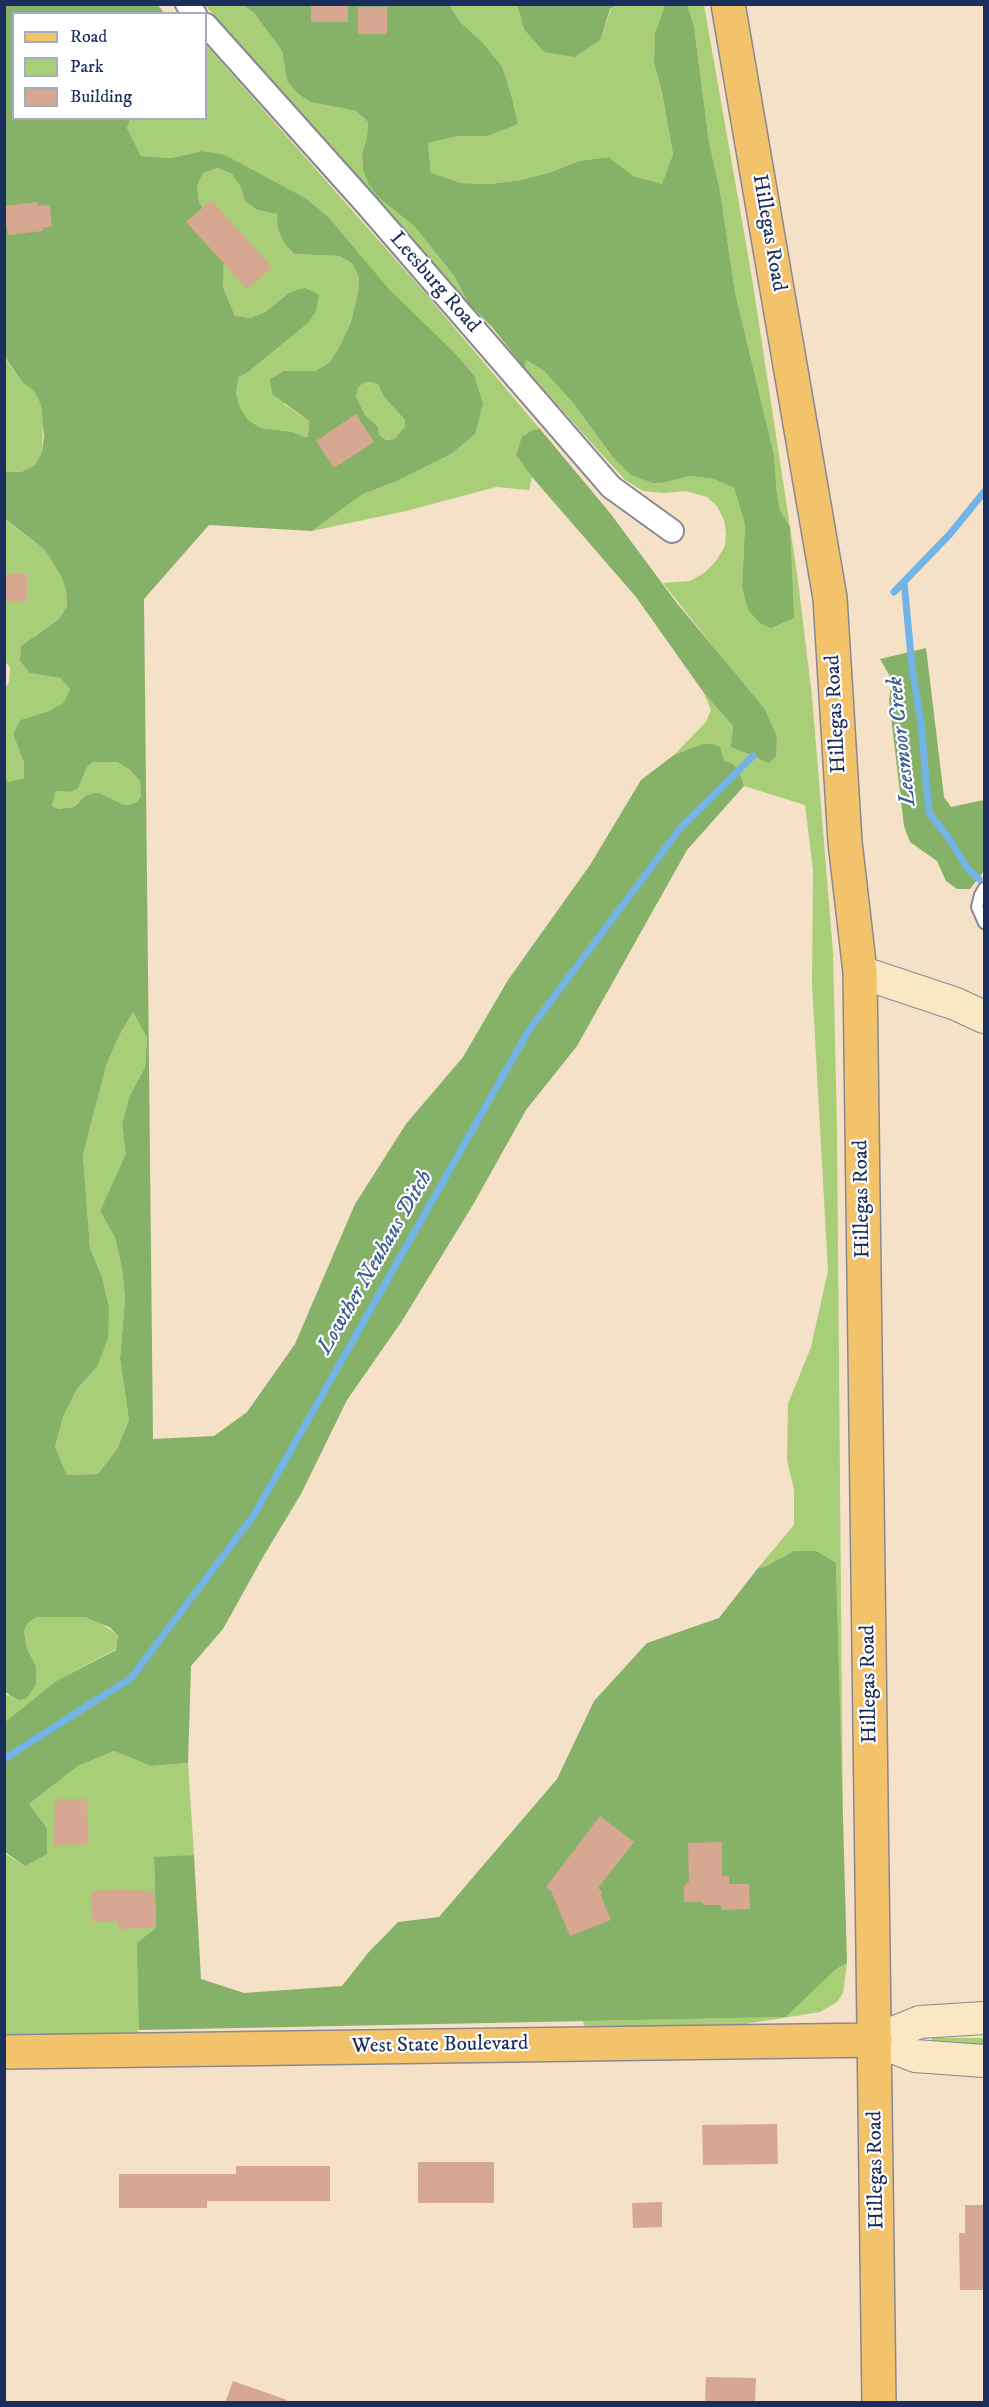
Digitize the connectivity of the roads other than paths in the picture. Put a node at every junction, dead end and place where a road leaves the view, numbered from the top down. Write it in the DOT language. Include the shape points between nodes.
graph roads {
  1 [pos="728,4"];
  2 [pos="207,26"];
  3 [pos="672,531"];
  4 [pos="984,888"];
  5 [pos="984,923"];
  6 [pos="860,972"];
  7 [pos="984,1017"];
  8 [pos="984,2018"];
  9 [pos="875,2040"];
  10 [pos="4,2052"];
  11 [pos="984,2061"];
  12 [pos="879,2403"];
  1 -- 6 [label="main road, Hillegas Road" via="830,598 845,842"];
  2 -- 3 [label="street, Leesburg Road" via="611,487"];
  4 -- 5 [label="lane" via="977,907"];
  6 -- 7 [label="main road"];
  6 -- 9 [label="main road, Hillegas Road"];
  8 -- 9 [label="main road, West State Boulevard" via="920,2022"];
  9 -- 10 [label="main road, West State Boulevard"];
  9 -- 11 [label="main road, West State Boulevard" via="915,2056"];
  9 -- 12 [label="main road, Hillegas Road"];
}
